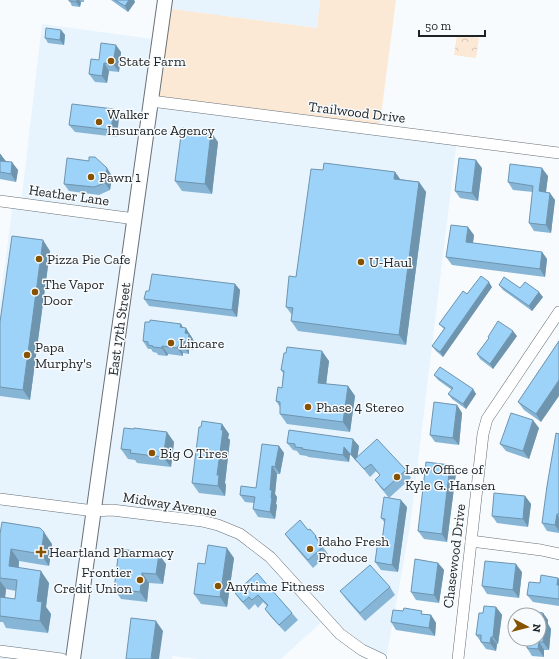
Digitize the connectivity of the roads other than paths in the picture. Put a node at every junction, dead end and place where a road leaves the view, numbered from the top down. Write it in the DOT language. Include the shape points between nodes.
graph roads {
  1 [pos="165,0"];
  2 [pos="151,101"];
  3 [pos="559,153"];
  4 [pos="0,201"];
  5 [pos="134,220"];
  6 [pos="559,312"];
  7 [pos="0,499"];
  8 [pos="94,510"];
  9 [pos="471,541"];
  10 [pos="559,554"];
  11 [pos="0,651"];
  12 [pos="62,659"];
  13 [pos="73,659"];
  14 [pos="381,659"];
  15 [pos="458,659"];
  1 -- 2 [label="main road, East 17th Street"];
  2 -- 3 [label="street, Trailwood Drive"];
  2 -- 5 [label="main road, East 17th Street"];
  4 -- 5 [label="street, Heather Lane"];
  5 -- 8 [label="main road, East 17th Street"];
  6 -- 9 [label="street, Chasewood Drive" via="487,419 483,434"];
  7 -- 8 [label="street, Midway Avenue"];
  8 -- 13 [label="main road, East 17th Street"];
  8 -- 14 [label="street, Midway Avenue" via="202,521 240,534 270,557 340,634 362,650"];
  9 -- 10 [label="street"];
  9 -- 15 [label="street, Chasewood Drive"];
  11 -- 12 [label="street"];
}
